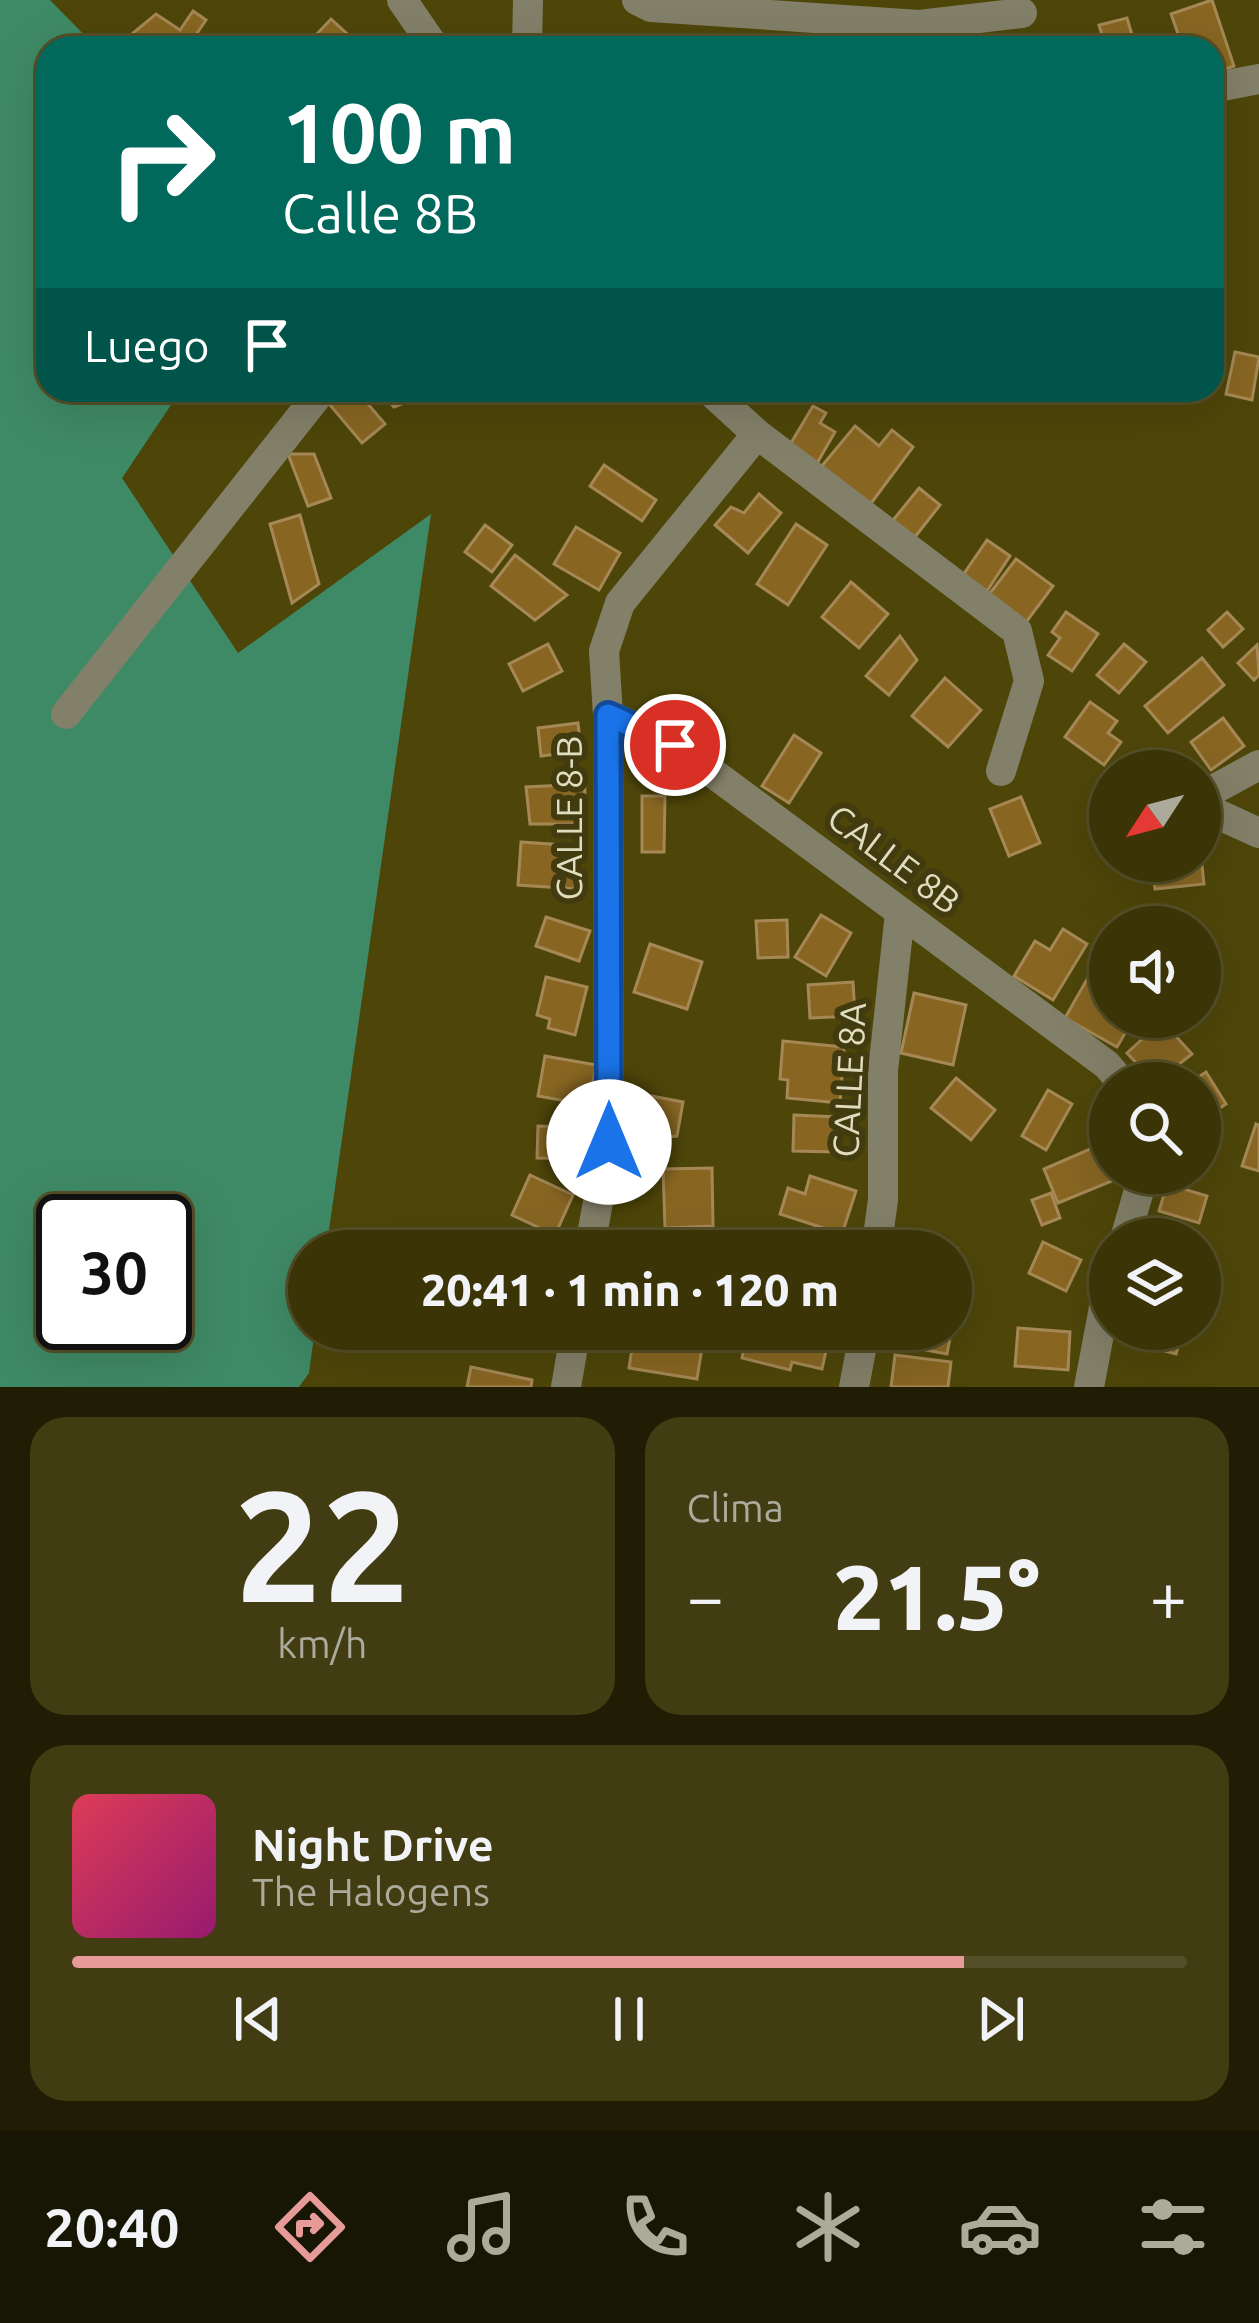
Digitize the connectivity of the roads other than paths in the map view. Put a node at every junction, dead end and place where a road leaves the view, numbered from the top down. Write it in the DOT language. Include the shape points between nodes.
graph roads {
  1 [pos="401,0"];
  2 [pos="527,0"];
  3 [pos="637,0"];
  4 [pos="1022,13"];
  5 [pos="426,36"];
  6 [pos="527,36"];
  7 [pos="1259,80"];
  8 [pos="1224,86"];
  9 [pos="313,402"];
  10 [pos="722,402"];
  11 [pos="757,434"];
  12 [pos="66,714"];
  13 [pos="608,715"];
  14 [pos="1259,765"];
  15 [pos="1001,771"];
  16 [pos="1221,788"];
  17 [pos="1221,812"];
  18 [pos="1259,832"];
  19 [pos="900,913"];
  20 [pos="1104,1062"];
  21 [pos="594,1230"];
  22 [pos="879,1230"];
  23 [pos="572,1350"];
  24 [pos="861,1350"];
  25 [pos="1096,1350"];
  26 [pos="566,1387"];
  27 [pos="854,1387"];
  28 [pos="1089,1387"];
  1 -- 5 [label="street"];
  2 -- 6 [label="street"];
  3 -- 4 [label="street" via="919,25"];
  7 -- 8 [label="street"];
  9 -- 12 [label="street"];
  10 -- 11 [label="street"];
  11 -- 13 [label="street, CALLE 8-B" via="620,603 604,651"];
  11 -- 15 [label="street" via="1016,631 1029,681"];
  13 -- 19 [label="street, CALLE 8B" via="675,745"];
  13 -- 21 [label="street, CALLE 8-B" via="609,1142"];
  14 -- 16 [label="street"];
  17 -- 18 [label="street"];
  19 -- 20 [label="street, CALLE 8B"];
  19 -- 22 [label="street, CALLE 8A" via="883,1071"];
  23 -- 26 [label="street"];
  24 -- 27 [label="street"];
  25 -- 28 [label="street"];
}
